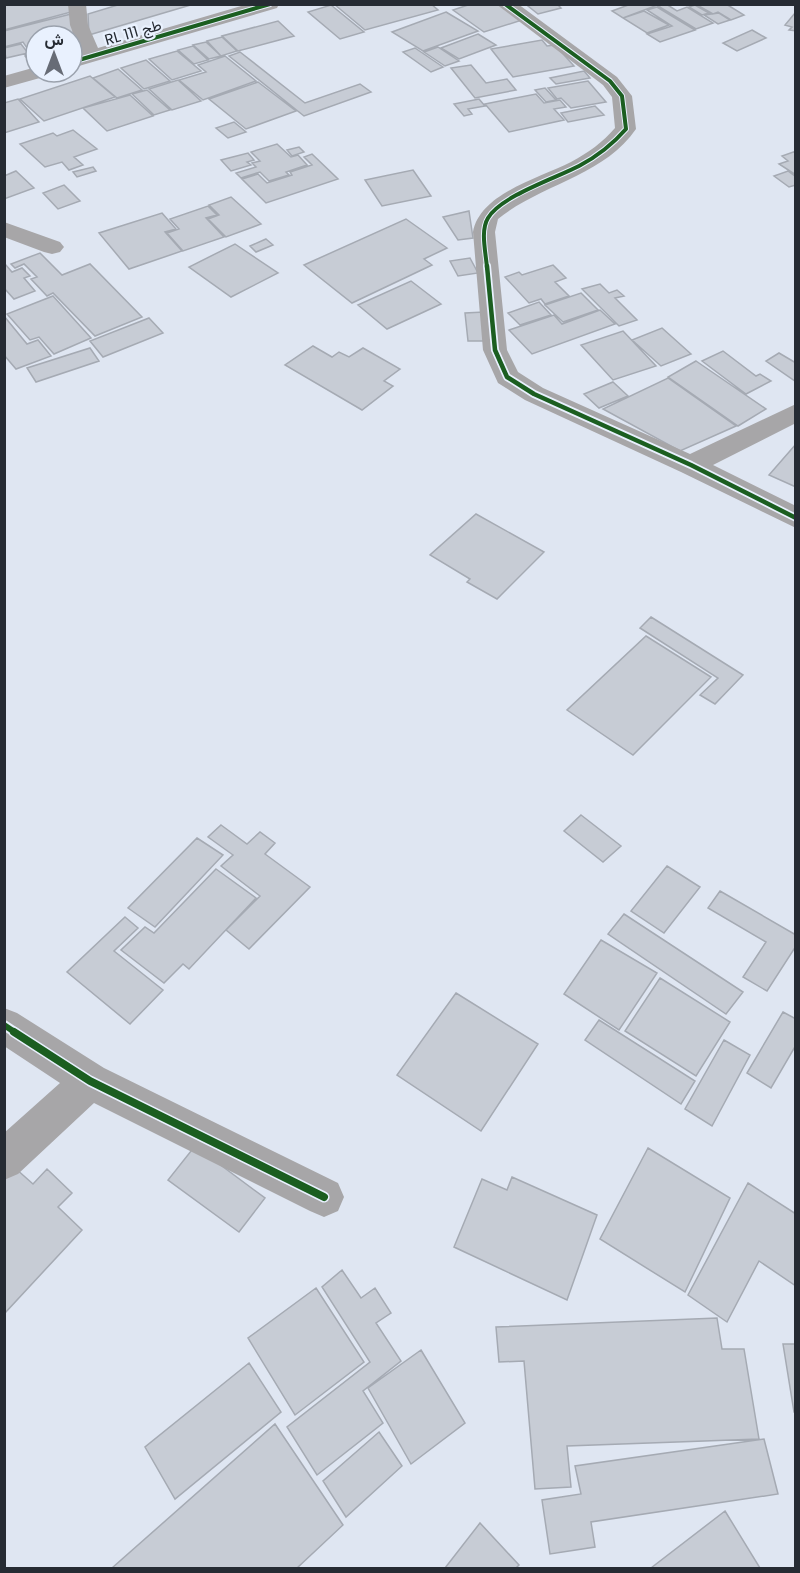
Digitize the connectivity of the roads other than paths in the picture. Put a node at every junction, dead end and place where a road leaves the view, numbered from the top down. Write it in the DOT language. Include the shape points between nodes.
graph roads {
  1 [pos="77,4"];
  2 [pos="270,4"];
  3 [pos="506,4"];
  4 [pos="92,57"];
  5 [pos="84,59"];
  6 [pos="24,76"];
  7 [pos="4,82"];
  8 [pos="4,229"];
  9 [pos="52,247"];
  10 [pos="795,412"];
  11 [pos="691,465"];
  12 [pos="795,518"];
  13 [pos="4,1025"];
  14 [pos="90,1081"];
  15 [pos="4,1160"];
  16 [pos="324,1197"];
  1 -- 4 [label="street" via="79,25"];
  2 -- 4 [label="street, RL طج 111"];
  3 -- 11 [label="street" via="610,81 622,96 627,129 617,143 592,159 506,202 488,216 484,232 495,350 507,377 534,394"];
  4 -- 5 [label="street, RL طج 111"];
  6 -- 7 [label="street"];
  8 -- 9 [label="street"];
  10 -- 11 [label="street"];
  11 -- 12 [label="street"];
  13 -- 14 [label="street"];
  14 -- 15 [label="street"];
  14 -- 16 [label="street"];
}
